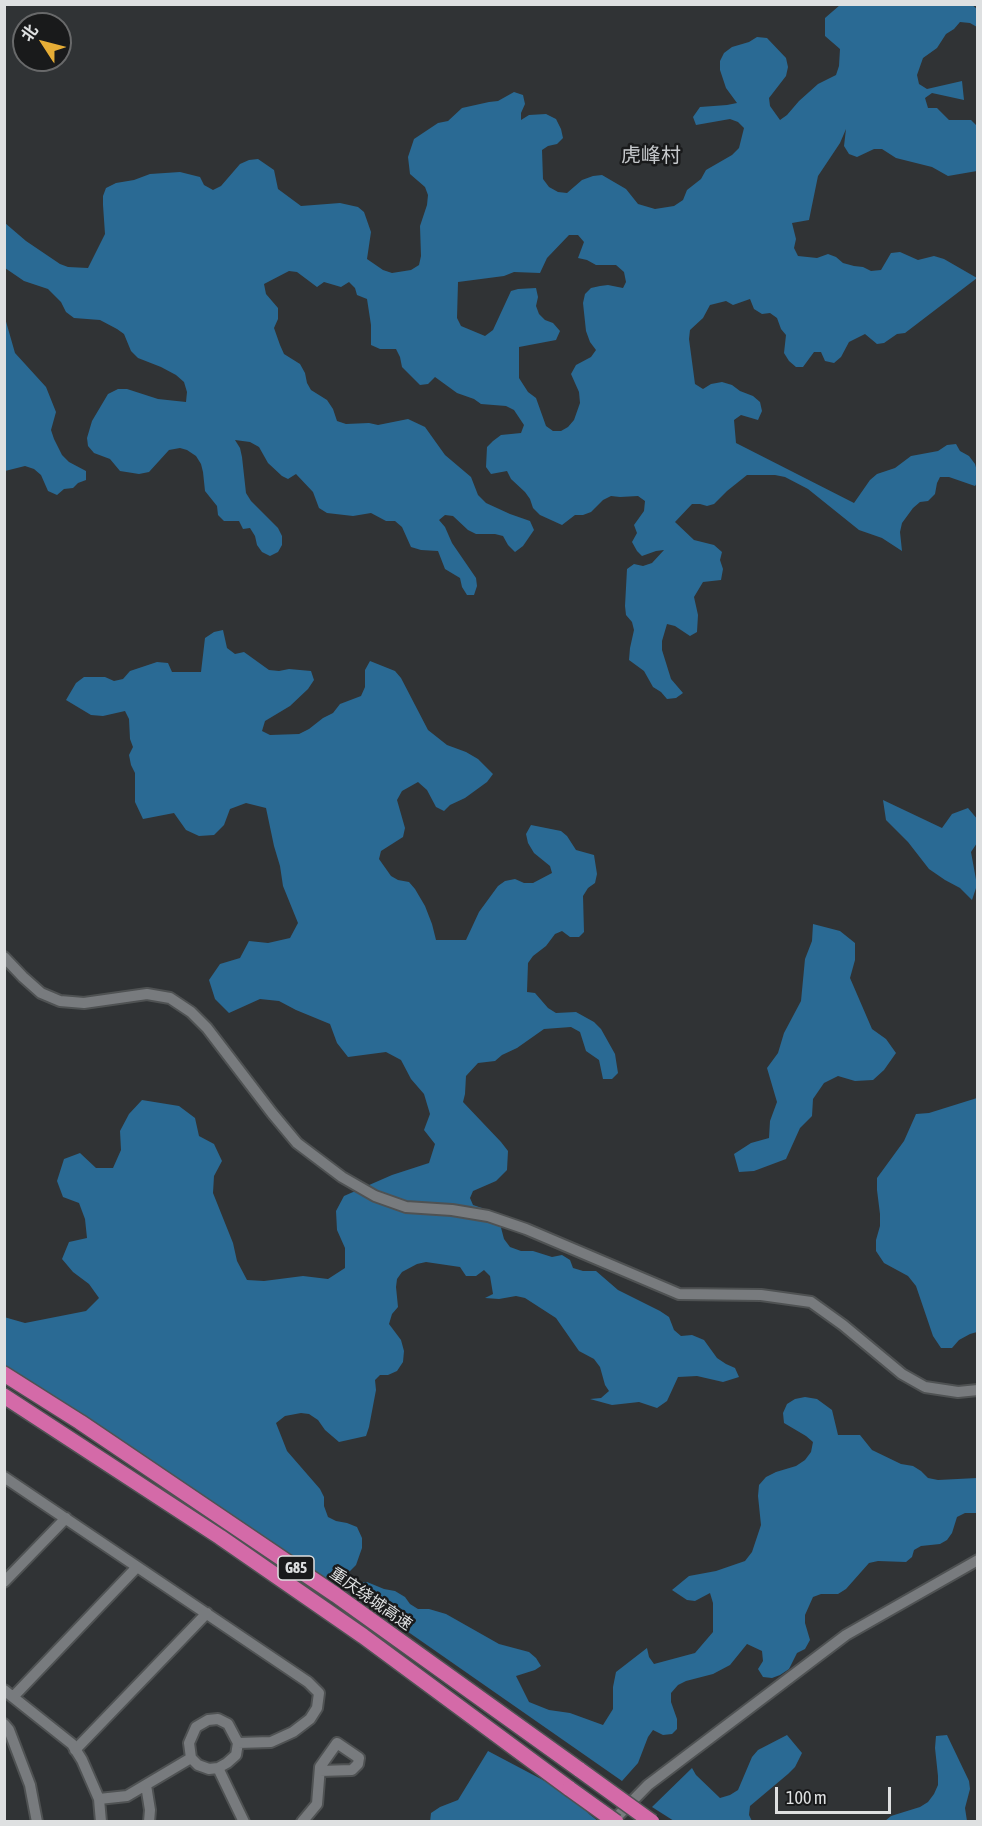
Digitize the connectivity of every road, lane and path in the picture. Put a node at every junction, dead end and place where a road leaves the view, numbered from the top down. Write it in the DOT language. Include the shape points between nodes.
graph roads {
  1 [pos="4,957"];
  2 [pos="4,1374"];
  3 [pos="978,1390"];
  4 [pos="4,1396"];
  5 [pos="4,1477"];
  6 [pos="66,1518"];
  7 [pos="978,1560"];
  8 [pos="137,1567"];
  9 [pos="6,1579"];
  10 [pos="207,1613"];
  11 [pos="9,1694"];
  12 [pos="4,1724"];
  13 [pos="238,1743"];
  14 [pos="75,1750"];
  15 [pos="191,1758"];
  16 [pos="218,1768"];
  17 [pos="320,1771"];
  18 [pos="146,1785"];
  19 [pos="99,1799"];
  20 [pos="37,1821"];
  21 [pos="101,1821"];
  22 [pos="149,1821"];
  23 [pos="244,1821"];
  24 [pos="302,1821"];
  25 [pos="614,1821"];
  26 [pos="652,1821"];
  1 -- 3 [label="street" via="41,993 60,1001 84,1003 147,994 170,998 207,1028 297,1143 375,1196 406,1207 488,1216 679,1294 761,1295 811,1302 902,1374 926,1387 958,1392"];
  2 -- 26 [label="highway, 重庆绕城高速 / G85, bridge" via="336,1595"];
  4 -- 25 [label="highway, G85, bridge" via="363,1636"];
  5 -- 6 [label="street"];
  6 -- 8 [label="street"];
  6 -- 9 [label="street"];
  7 -- 25 [label="street" via="846,1635 648,1785"];
  8 -- 10 [label="street"];
  8 -- 11 [label="street"];
  10 -- 13 [label="street" via="320,1694 310,1719 293,1732 271,1742"];
  10 -- 14 [label="street"];
  11 -- 14 [label="street"];
  12 -- 20 [label="street" via="30,1785"];
  13 -- 15 [label="street" via="228,1724 208,1720 192,1733"];
  13 -- 16 [label="street" via="236,1755"];
  14 -- 19 [label="street"];
  15 -- 16 [label="street" via="209,1769"];
  15 -- 18 [label="street"];
  16 -- 23 [label="street"];
  17 -- 24 [label="street" via="317,1804"];
  18 -- 19 [label="street" via="128,1796"];
  18 -- 22 [label="street"];
  19 -- 21 [label="street"];
}
